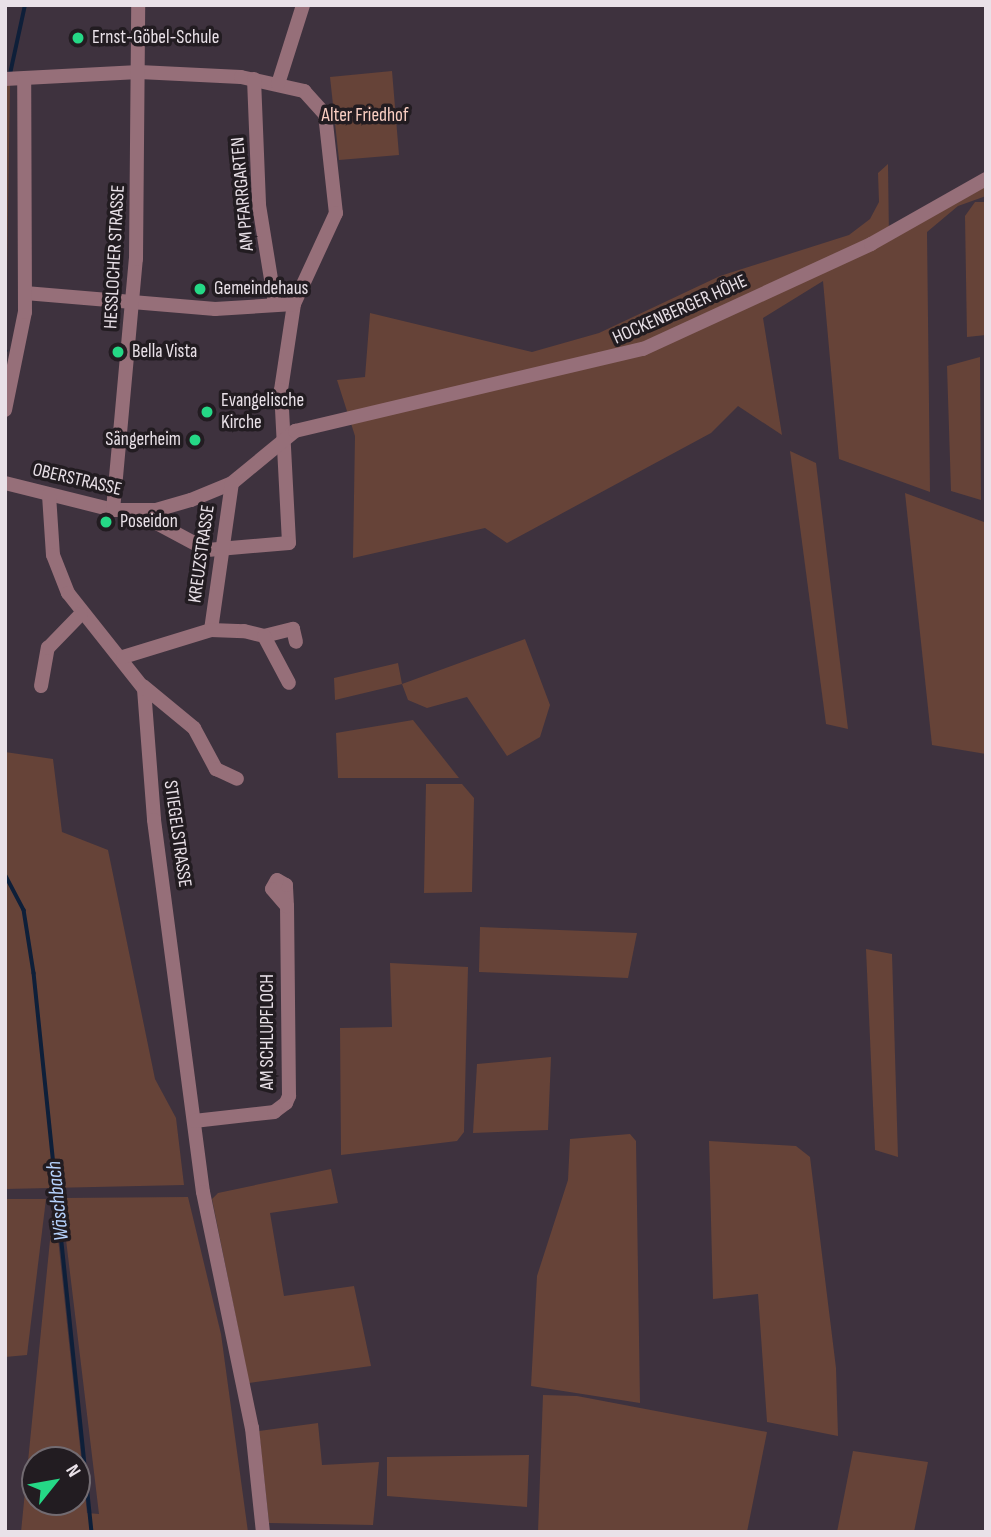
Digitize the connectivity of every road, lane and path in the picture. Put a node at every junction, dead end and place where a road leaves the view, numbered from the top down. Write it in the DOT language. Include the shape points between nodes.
graph roads {
  1 [pos="138,5"];
  2 [pos="303,5"];
  3 [pos="139,72"];
  4 [pos="15,79"];
  5 [pos="254,79"];
  6 [pos="278,84"];
  7 [pos="986,179"];
  8 [pos="25,293"];
  9 [pos="134,302"];
  10 [pos="275,304"];
  11 [pos="294,304"];
  12 [pos="5,410"];
  13 [pos="286,435"];
  14 [pos="5,483"];
  15 [pos="232,483"];
  16 [pos="49,495"];
  17 [pos="113,510"];
  18 [pos="136,512"];
  19 [pos="221,551"];
  20 [pos="81,614"];
  21 [pos="211,630"];
  22 [pos="264,636"];
  23 [pos="296,642"];
  24 [pos="123,657"];
  25 [pos="289,683"];
  26 [pos="41,686"];
  27 [pos="143,686"];
  28 [pos="237,779"];
  29 [pos="287,906"];
  30 [pos="194,1121"];
  31 [pos="263,1532"];
  1 -- 3 [label="street, HESSLOCHER STRASSE"];
  2 -- 6 [label="street"];
  3 -- 4 [label="street"];
  3 -- 5 [label="street"];
  3 -- 9 [label="street, HESSLOCHER STRASSE"];
  4 -- 8 [label="street"];
  5 -- 6 [label="street"];
  5 -- 10 [label="street, AM PFARRGARTEN" via="259,205"];
  6 -- 11 [label="street" via="313,95 322,106 336,203 334,222"];
  7 -- 13 [label="street, HOCKENBERGER HÖHE" via="871,244 621,358"];
  8 -- 9 [label="street"];
  8 -- 12 [label="street" via="21,354"];
  9 -- 10 [label="street" via="215,309"];
  9 -- 17 [label="street, HESSLOCHER STRASSE"];
  10 -- 11 [label="street"];
  11 -- 13 [label="street" via="280,398"];
  13 -- 15 [label="street, OBERSTRASSE"];
  13 -- 19 [label="street" via="289,542"];
  14 -- 16 [label="street, OBERSTRASSE"];
  15 -- 18 [label="street, OBERSTRASSE" via="191,500"];
  15 -- 19 [label="street, KREUZSTRASSE"];
  16 -- 17 [label="street, OBERSTRASSE"];
  16 -- 20 [label="street, STIEGELSTRASSE" via="53,555"];
  17 -- 18 [label="street, OBERSTRASSE"];
  18 -- 19 [label="street" via="192,545"];
  19 -- 21 [label="street, KREUZSTRASSE"];
  20 -- 24 [label="street, STIEGELSTRASSE"];
  20 -- 26 [label="street" via="48,648"];
  21 -- 22 [label="street"];
  21 -- 24 [label="street"];
  22 -- 23 [label="street" via="293,629"];
  22 -- 25 [label="street"];
  24 -- 27 [label="street, STIEGELSTRASSE"];
  27 -- 28 [label="street" via="194,728 216,769"];
  27 -- 30 [label="street, STIEGELSTRASSE"];
  29 -- 30 [label="street, AM SCHLUPFLOCH" via="286,1103 274,1112"];
  30 -- 31 [label="street, STIEGELSTRASSE" via="206,1207 252,1428"];
}
